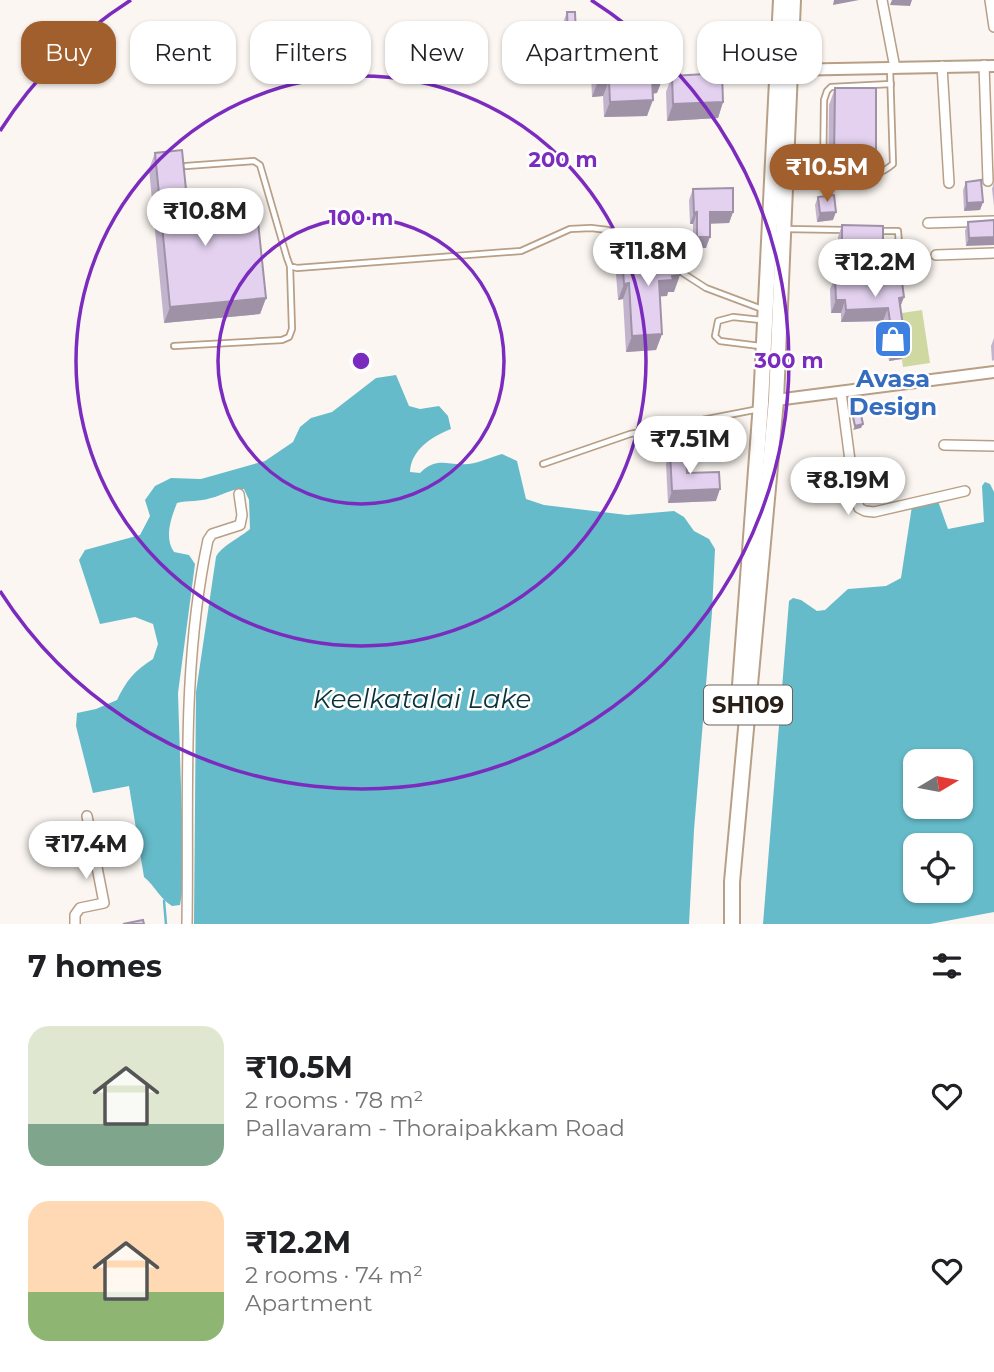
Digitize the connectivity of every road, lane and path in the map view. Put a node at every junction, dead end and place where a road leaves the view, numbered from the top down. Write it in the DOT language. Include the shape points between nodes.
graph roads {
  1 [pos="781,0"];
  2 [pos="793,0"];
  3 [pos="882,0"];
  4 [pos="990,0"];
  5 [pos="780,21"];
  6 [pos="790,21"];
  7 [pos="994,27"];
  8 [pos="942,66"];
  9 [pos="989,66"];
  10 [pos="892,68"];
  11 [pos="822,69"];
  12 [pos="783,84"];
  13 [pos="784,84"];
  14 [pos="891,84"];
  15 [pos="186,166"];
  16 [pos="786,178"];
  17 [pos="823,179"];
  18 [pos="988,181"];
  19 [pos="949,183"];
  20 [pos="994,221"];
  21 [pos="928,223"];
  22 [pos="784,229"];
  23 [pos="847,230"];
  24 [pos="872,231"];
  25 [pos="994,253"];
  26 [pos="936,255"];
  27 [pos="660,260"];
  28 [pos="290,266"];
  29 [pos="672,267"];
  30 [pos="902,281"];
  31 [pos="765,316"];
  32 [pos="174,346"];
  33 [pos="764,347"];
  34 [pos="994,372"];
  35 [pos="841,392"];
  36 [pos="776,400"];
  37 [pos="761,409"];
  38 [pos="944,445"];
  39 [pos="994,446"];
  40 [pos="543,464"];
  41 [pos="965,491"];
  42 [pos="239,494"];
  43 [pos="87,816"];
  44 [pos="75,924"];
  45 [pos="187,924"];
  46 [pos="724,924"];
  47 [pos="732,924"];
  1 -- 5 [label="main road, SH109"];
  2 -- 6 [label="main road, SH109"];
  3 -- 10 [label="street"];
  4 -- 7 [label="street"];
  8 -- 9 [label="street"];
  8 -- 10 [label="street"];
  8 -- 19 [label="street"];
  9 -- 18 [label="street"];
  10 -- 11 [label="street"];
  10 -- 14 [label="lane"];
  12 -- 31 [label="main road, SH109"];
  13 -- 16 [label="main road, SH109"];
  14 -- 17 [label="lane" via="893,164 876,176"];
  14 -- 17 [label="lane" via="831,87 827,91"];
  15 -- 28 [label="lane" via="254,161 260,165"];
  16 -- 17 [label="lane"];
  16 -- 22 [label="main road, SH109"];
  20 -- 21 [label="street"];
  22 -- 23 [label="lane"];
  22 -- 36 [label="main road, SH109"];
  24 -- 30 [label="lane" via="898,231"];
  25 -- 26 [label="street"];
  27 -- 28 [label="lane" via="617,234 591,228 570,229 521,251"];
  28 -- 32 [label="lane" via="289,337"];
  29 -- 31 [label="lane"];
  31 -- 33 [label="main road, SH109"];
  31 -- 33 [label="lane" via="725,317 715,330 720,341"];
  33 -- 37 [label="main road, SH109"];
  34 -- 35 [label="street"];
  35 -- 36 [label="street"];
  35 -- 41 [label="street" via="859,508 874,512"];
  36 -- 47 [label="main road, SH109" via="732,882"];
  37 -- 40 [label="lane" via="630,434"];
  37 -- 46 [label="main road, SH109"];
  38 -- 39 [label="street"];
  42 -- 45 [label="street" via="240,525 212,534 208,540 191,658"];
  43 -- 44 [label="street" via="104,903 80,908"];
}
